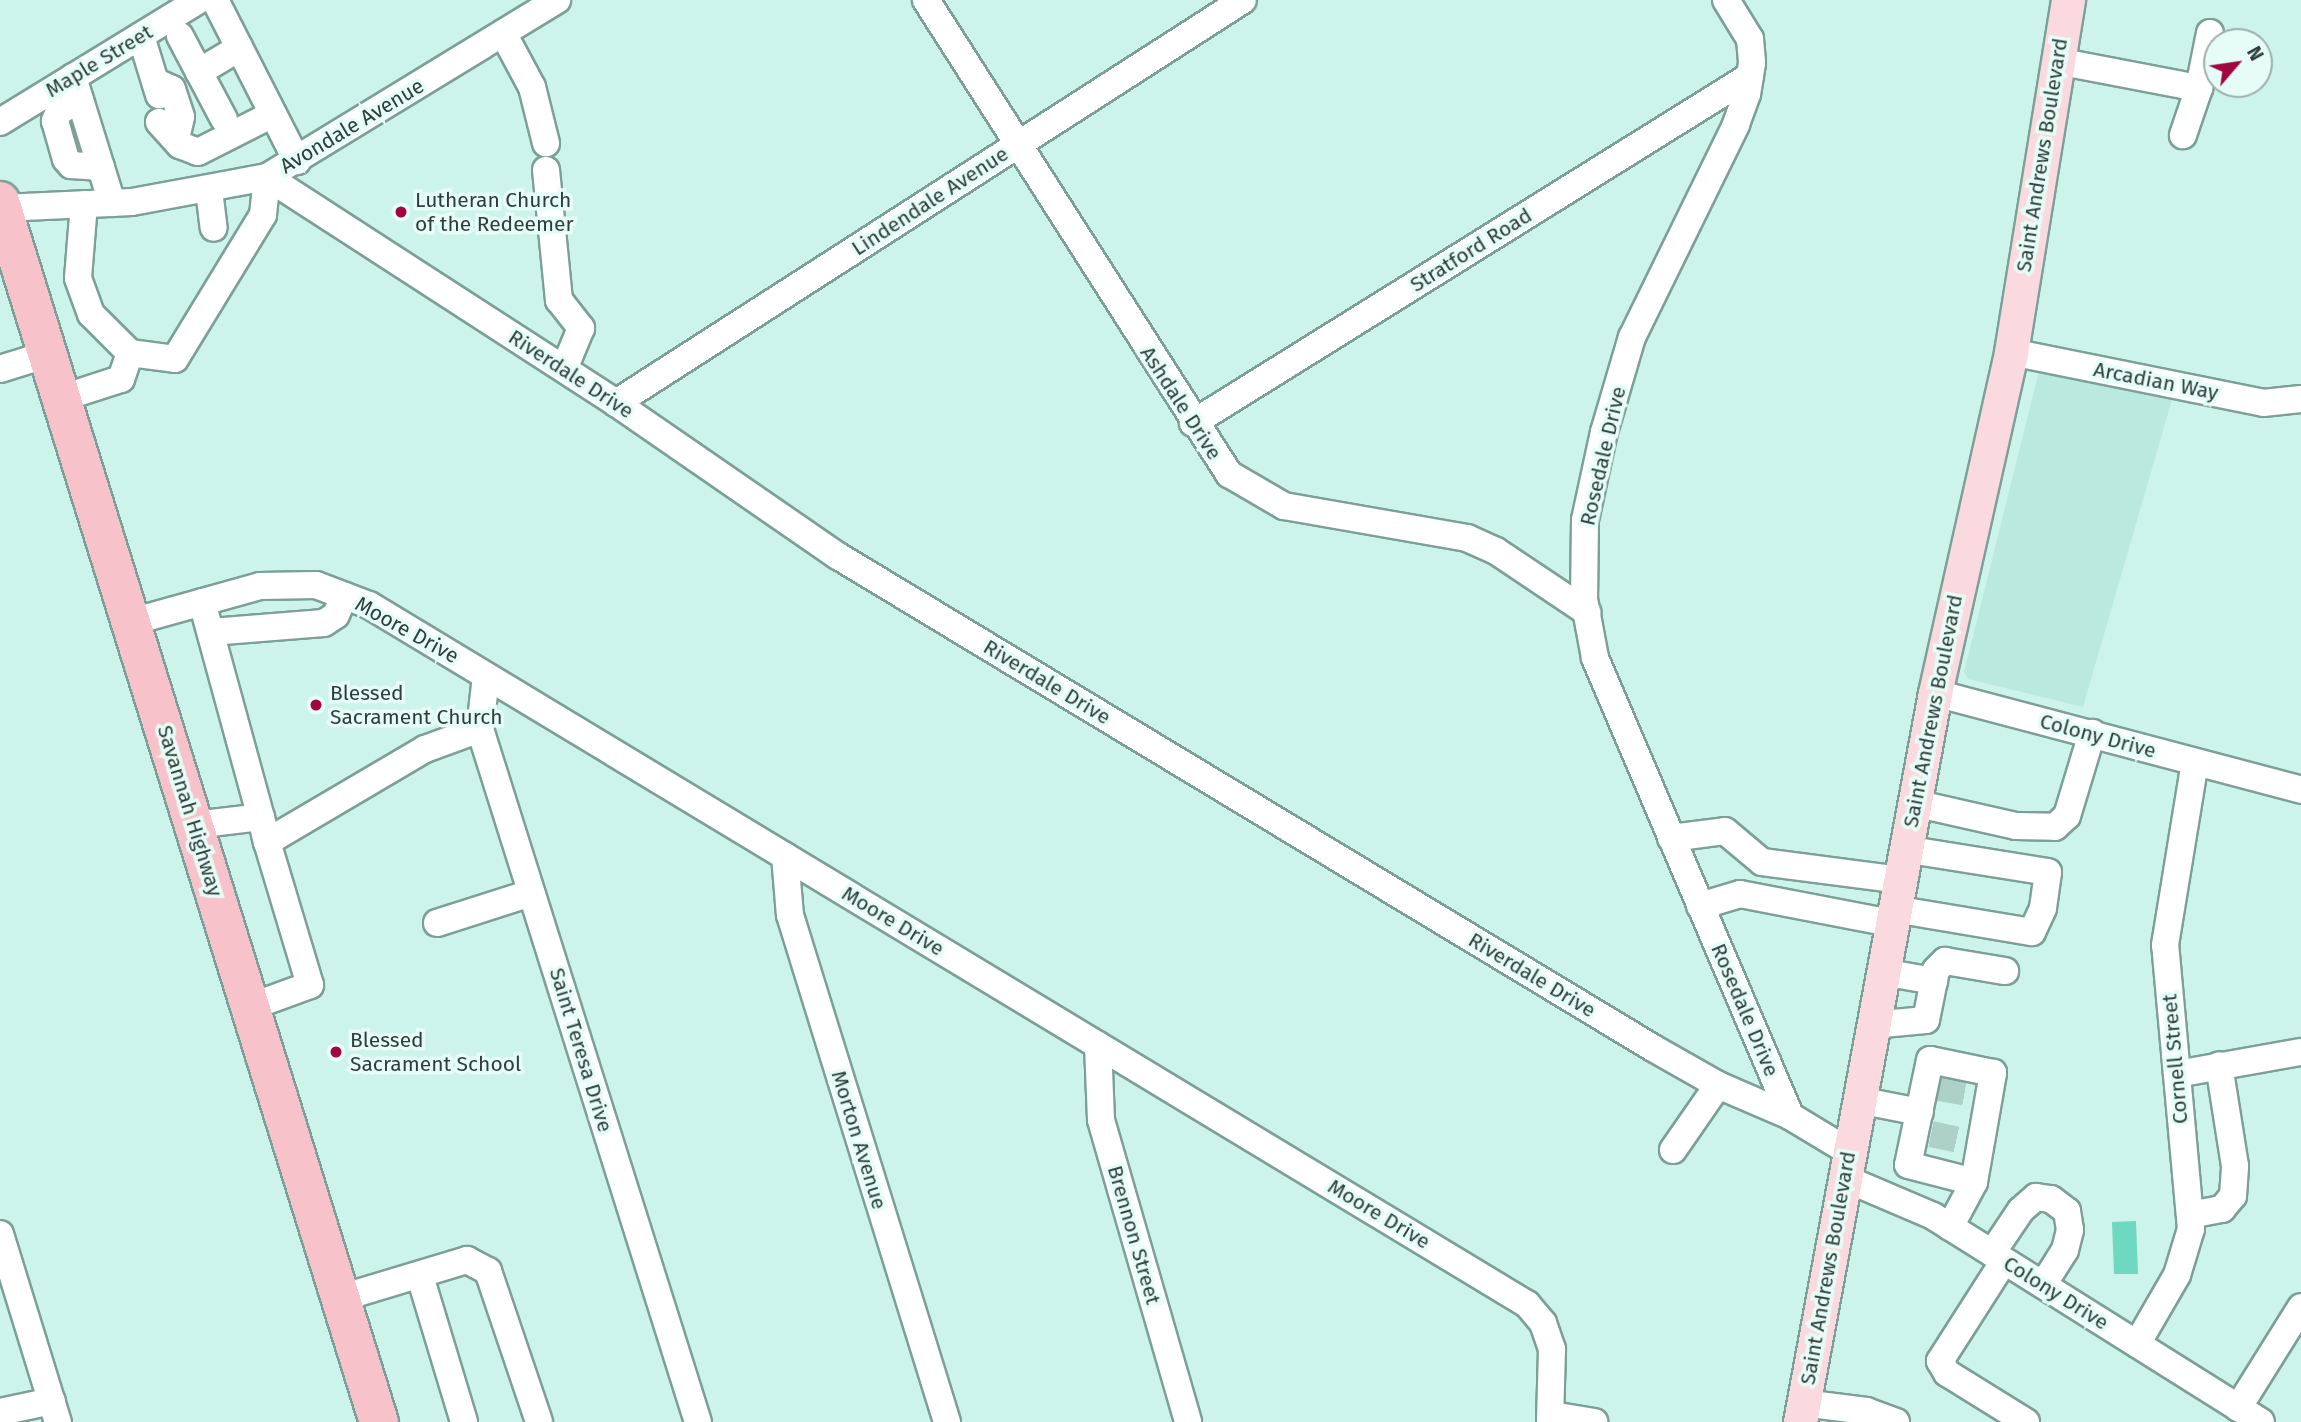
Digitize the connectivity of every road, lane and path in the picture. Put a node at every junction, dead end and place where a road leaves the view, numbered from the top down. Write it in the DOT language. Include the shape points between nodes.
graph roads {
  1 [pos="199,0"];
  2 [pos="215,0"];
  3 [pos="557,0"];
  4 [pos="926,0"];
  5 [pos="1243,0"];
  6 [pos="1726,0"];
  7 [pos="2068,0"];
  8 [pos="503,33"];
  9 [pos="141,36"];
  10 [pos="180,36"];
  11 [pos="239,48"];
  12 [pos="2057,61"];
  13 [pos="2203,68"];
  14 [pos="199,72"];
  15 [pos="1750,76"];
  16 [pos="77,88"];
  17 [pos="2199,88"];
  18 [pos="273,114"];
  19 [pos="224,119"];
  20 [pos="0,122"];
  21 [pos="2183,135"];
  22 [pos="546,143"];
  23 [pos="1017,145"];
  24 [pos="297,161"];
  25 [pos="546,170"];
  26 [pos="267,177"];
  27 [pos="209,190"];
  28 [pos="112,203"];
  29 [pos="1,204"];
  30 [pos="84,204"];
  31 [pos="214,228"];
  32 [pos="2011,352"];
  33 [pos="130,353"];
  34 [pos="48,354"];
  35 [pos="0,369"];
  36 [pos="564,369"];
  37 [pos="62,398"];
  38 [pos="2301,399"];
  39 [pos="617,403"];
  40 [pos="1193,423"];
  41 [pos="344,596"];
  42 [pos="202,602"];
  43 [pos="1587,612"];
  44 [pos="131,622"];
  45 [pos="211,632"];
  46 [pos="486,676"];
  47 [pos="1935,693"];
  48 [pos="480,729"];
  49 [pos="2092,733"];
  50 [pos="2195,762"];
  51 [pos="2301,790"];
  52 [pos="1914,803"];
  53 [pos="194,825"];
  54 [pos="264,829"];
  55 [pos="1671,838"];
  56 [pos="785,856"];
  57 [pos="1898,890"];
  58 [pos="531,893"];
  59 [pos="1700,906"];
  60 [pos="437,923"];
  61 [pos="2005,971"];
  62 [pos="1882,972"];
  63 [pos="1934,981"];
  64 [pos="250,1006"];
  65 [pos="1872,1025"];
  66 [pos="1098,1045"];
  67 [pos="2300,1052"];
  68 [pos="2219,1066"];
  69 [pos="2177,1074"];
  70 [pos="1718,1085"];
  71 [pos="1858,1100"];
  72 [pos="1790,1116"];
  73 [pos="1922,1125"];
  74 [pos="1673,1150"];
  75 [pos="1846,1165"];
  76 [pos="1974,1182"];
  77 [pos="2190,1215"];
  78 [pos="1950,1227"];
  79 [pos="0,1234"];
  80 [pos="1998,1257"];
  81 [pos="420,1276"];
  82 [pos="2043,1285"];
  83 [pos="341,1298"];
  84 [pos="2301,1307"];
  85 [pos="2137,1344"];
  86 [pos="2238,1408"];
  87 [pos="55,1411"];
  88 [pos="0,1412"];
  89 [pos="1802,1413"];
  90 [pos="1551,1419"];
  91 [pos="689,1420"];
  92 [pos="379,1422"];
  93 [pos="464,1422"];
  94 [pos="539,1422"];
  95 [pos="947,1422"];
  96 [pos="1188,1422"];
  97 [pos="1594,1422"];
  98 [pos="1896,1422"];
  99 [pos="2026,1422"];
  100 [pos="2260,1422"];
  1 -- 9 [label="street, Maple Street"];
  2 -- 11 [label="street"];
  3 -- 8 [label="street, Avondale Avenue"];
  4 -- 23 [label="street, Ashdale Drive"];
  5 -- 23 [label="street, Lindendale Avenue"];
  6 -- 15 [label="street, Rosedale Drive" via="1749,38"];
  7 -- 12 [label="main road, Saint Andrews Boulevard"];
  8 -- 22 [label="street" via="532,87"];
  8 -- 24 [label="street, Avondale Avenue"];
  9 -- 16 [label="street, Maple Street"];
  9 -- 18 [label="street" via="162,109 180,145 198,152"];
  10 -- 14 [label="street"];
  11 -- 14 [label="street"];
  11 -- 18 [label="street"];
  12 -- 17 [label="street"];
  12 -- 32 [label="main road, Saint Andrews Boulevard"];
  13 -- 17 [label="street"];
  14 -- 19 [label="street"];
  15 -- 40 [label="street, Stratford Road"];
  15 -- 43 [label="street, Rosedale Drive" via="1736,125 1632,337 1585,520"];
  16 -- 20 [label="street, Maple Street"];
  16 -- 28 [label="street"];
  17 -- 21 [label="street"];
  18 -- 24 [label="street"];
  23 -- 39 [label="street, Lindendale Avenue"];
  23 -- 40 [label="street, Ashdale Drive"];
  24 -- 26 [label="street, Avondale Avenue"];
  25 -- 36 [label="street" via="559,300 581,328"];
  26 -- 27 [label="street, Avondale Avenue"];
  26 -- 33 [label="street" via="263,215 175,359"];
  26 -- 36 [label="street, Riverdale Drive"];
  27 -- 28 [label="street, Avondale Avenue"];
  27 -- 31 [label="street"];
  28 -- 30 [label="street, Avondale Avenue"];
  29 -- 30 [label="street, Avondale Avenue"];
  29 -- 34 [label="highway, Savannah Highway"];
  30 -- 33 [label="street" via="78,278 91,314"];
  32 -- 38 [label="street, Arcadian Way" via="2263,403"];
  32 -- 47 [label="main road, Saint Andrews Boulevard"];
  33 -- 37 [label="street" via="121,379"];
  34 -- 35 [label="street"];
  34 -- 37 [label="highway, Savannah Highway"];
  36 -- 39 [label="street, Riverdale Drive"];
  37 -- 44 [label="highway, Savannah Highway"];
  39 -- 70 [label="street, Riverdale Drive" via="838,556"];
  40 -- 43 [label="street, Ashdale Drive" via="1214,456 1246,488 1284,506 1467,538 1496,551"];
  41 -- 42 [label="street, Moore Drive" via="316,585 260,586"];
  41 -- 45 [label="street" via="336,615 324,623"];
  41 -- 46 [label="street, Moore Drive" via="369,605"];
  42 -- 44 [label="street, Moore Drive"];
  42 -- 45 [label="street"];
  43 -- 55 [label="street, Rosedale Drive" via="1595,659"];
  44 -- 53 [label="highway, Savannah Highway"];
  45 -- 54 [label="street"];
  46 -- 48 [label="street, Saint Teresa Drive"];
  46 -- 56 [label="street, Moore Drive"];
  47 -- 49 [label="street, Colony Drive"];
  47 -- 52 [label="main road, Saint Andrews Boulevard"];
  48 -- 54 [label="street" via="425,749"];
  48 -- 58 [label="street, Saint Teresa Drive"];
  49 -- 50 [label="street, Colony Drive"];
  49 -- 52 [label="street" via="2067,816 2054,827 2016,826"];
  50 -- 51 [label="street, Colony Drive"];
  50 -- 69 [label="street, Cornell Street" via="2165,945"];
  52 -- 57 [label="main road, Saint Andrews Boulevard"];
  53 -- 54 [label="street"];
  53 -- 64 [label="highway, Savannah Highway"];
  54 -- 64 [label="street" via="310,985"];
  55 -- 57 [label="street" via="1724,831 1762,862"];
  55 -- 59 [label="street, Rosedale Drive"];
  56 -- 66 [label="street, Moore Drive"];
  56 -- 95 [label="street, Morton Avenue" via="790,915"];
  57 -- 57 [label="street" via="2032,932 2043,908 2048,872"];
  57 -- 59 [label="street" via="1740,894"];
  57 -- 62 [label="main road, Saint Andrews Boulevard"];
  58 -- 60 [label="street"];
  58 -- 91 [label="street, Saint Teresa Drive"];
  59 -- 72 [label="street, Rosedale Drive"];
  61 -- 63 [label="street" via="1945,961 1936,970"];
  62 -- 63 [label="street"];
  62 -- 65 [label="main road, Saint Andrews Boulevard"];
  63 -- 65 [label="street" via="1926,1020"];
  64 -- 83 [label="highway, Savannah Highway"];
  65 -- 71 [label="main road, Saint Andrews Boulevard"];
  66 -- 90 [label="street, Moore Drive" via="1527,1304 1543,1323 1552,1349"];
  66 -- 96 [label="street, Brennon Street" via="1101,1120"];
  67 -- 68 [label="street"];
  68 -- 69 [label="street"];
  68 -- 77 [label="street" via="2235,1166 2230,1205"];
  69 -- 77 [label="street, Cornell Street"];
  70 -- 72 [label="street, Riverdale Drive"];
  70 -- 74 [label="street"];
  71 -- 73 [label="street"];
  71 -- 75 [label="main road, Saint Andrews Boulevard"];
  72 -- 75 [label="street, Riverdale Drive"];
  73 -- 76 [label="street" via="1908,1166"];
  73 -- 76 [label="street" via="1932,1087 1930,1060 1993,1073 1981,1096 1972,1143"];
  75 -- 78 [label="street, Colony Drive"];
  75 -- 89 [label="main road, Saint Andrews Boulevard"];
  76 -- 78 [label="street"];
  77 -- 85 [label="street, Cornell Street" via="2187,1249 2177,1275"];
  78 -- 80 [label="street, Colony Drive"];
  79 -- 87 [label="street"];
  80 -- 82 [label="street, Colony Drive"];
  80 -- 82 [label="street" via="2021,1210 2036,1197 2051,1199 2067,1211 2070,1230 2065,1250"];
  80 -- 99 [label="street" via="1940,1362 1947,1373"];
  81 -- 83 [label="street"];
  81 -- 93 [label="street"];
  81 -- 94 [label="street" via="467,1259 488,1271"];
  82 -- 85 [label="street, Colony Drive"];
  83 -- 92 [label="highway, Savannah Highway"];
  84 -- 86 [label="street"];
  85 -- 86 [label="street, Colony Drive"];
  86 -- 100 [label="street, Colony Drive"];
  87 -- 88 [label="street"];
  89 -- 98 [label="street" via="1866,1411"];
  90 -- 97 [label="street, Moore Drive"];
}
